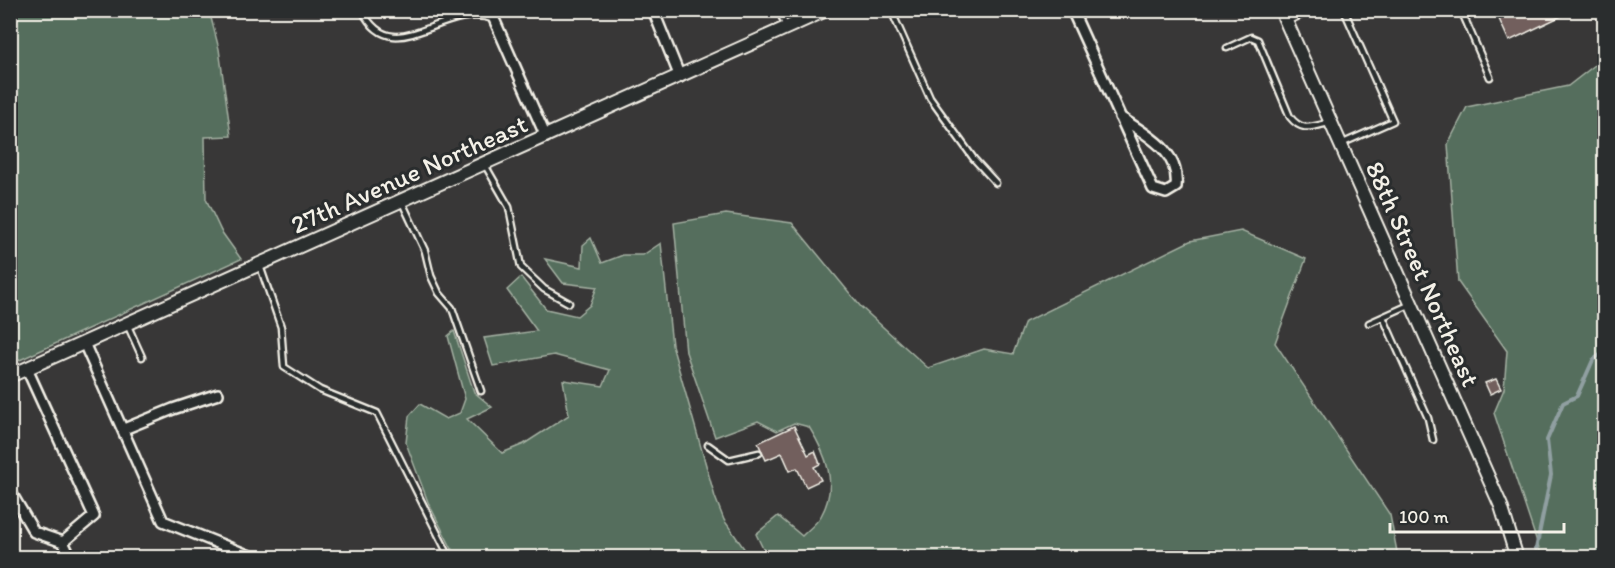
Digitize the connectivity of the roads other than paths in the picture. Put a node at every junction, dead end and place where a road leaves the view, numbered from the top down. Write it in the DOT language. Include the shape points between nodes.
graph roads {
  1 [pos="362,10"];
  2 [pos="653,10"];
  3 [pos="779,10"];
  4 [pos="826,10"];
  5 [pos="891,10"];
  6 [pos="1072,10"];
  7 [pos="1312,10"];
  8 [pos="1344,10"];
  9 [pos="1461,10"];
  10 [pos="492,15"];
  11 [pos="1284,16"];
  12 [pos="787,28"];
  13 [pos="1227,48"];
  14 [pos="680,77"];
  15 [pos="1490,77"];
  16 [pos="1120,117"];
  17 [pos="1331,122"];
  18 [pos="546,137"];
  19 [pos="1341,144"];
  20 [pos="485,165"];
  21 [pos="996,183"];
  22 [pos="402,202"];
  23 [pos="260,266"];
  24 [pos="569,303"];
  25 [pos="1412,304"];
  26 [pos="1383,317"];
  27 [pos="1369,323"];
  28 [pos="127,324"];
  29 [pos="84,343"];
  30 [pos="142,357"];
  31 [pos="27,369"];
  32 [pos="10,376"];
  33 [pos="481,391"];
  34 [pos="218,394"];
  35 [pos="123,429"];
  36 [pos="1434,440"];
  37 [pos="708,445"];
  38 [pos="759,453"];
  39 [pos="10,491"];
  40 [pos="63,542"];
  41 [pos="70,558"];
  42 [pos="255,558"];
  43 [pos="450,558"];
  44 [pos="1517,558"];
  1 -- 10 [label="lane" via="379,33 392,38 408,36 460,16"];
  2 -- 14 [label="street"];
  3 -- 12 [label="lane"];
  4 -- 12 [label="street, 27th Avenue Northeast"];
  5 -- 21 [label="lane" via="930,98"];
  6 -- 16 [label="street"];
  7 -- 11 [label="lane"];
  8 -- 19 [label="lane" via="1393,121"];
  9 -- 15 [label="lane"];
  10 -- 18 [label="street"];
  11 -- 17 [label="street, 88th Street Northeast"];
  12 -- 14 [label="street, 27th Avenue Northeast"];
  13 -- 17 [label="lane" via="1251,37 1258,40 1290,117 1298,126 1307,128"];
  14 -- 18 [label="street, 27th Avenue Northeast"];
  16 -- 16 [label="street" via="1153,189 1166,193 1176,187 1174,164 1165,148"];
  17 -- 19 [label="street, 88th Street Northeast"];
  18 -- 20 [label="street, 27th Avenue Northeast"];
  19 -- 25 [label="street, 88th Street Northeast"];
  20 -- 22 [label="street, 27th Avenue Northeast"];
  20 -- 24 [label="lane" via="509,207 520,267 544,289"];
  22 -- 23 [label="street, 27th Avenue Northeast"];
  22 -- 33 [label="lane" via="439,293 452,308"];
  23 -- 28 [label="street, 27th Avenue Northeast"];
  23 -- 43 [label="lane" via="281,327 284,367 320,390 377,413"];
  25 -- 26 [label="lane"];
  25 -- 44 [label="street, 88th Street Northeast" via="1502,506"];
  26 -- 27 [label="lane"];
  26 -- 36 [label="lane"];
  28 -- 29 [label="street, 27th Avenue Northeast"];
  28 -- 30 [label="lane"];
  29 -- 31 [label="street, 27th Avenue Northeast"];
  29 -- 35 [label="street"];
  31 -- 32 [label="street, 27th Avenue Northeast"];
  31 -- 40 [label="street" via="94,516"];
  34 -- 35 [label="street"];
  35 -- 42 [label="street" via="163,521"];
  37 -- 38 [label="lane" via="729,460"];
  39 -- 40 [label="street" via="34,532"];
  40 -- 41 [label="street"];
}
